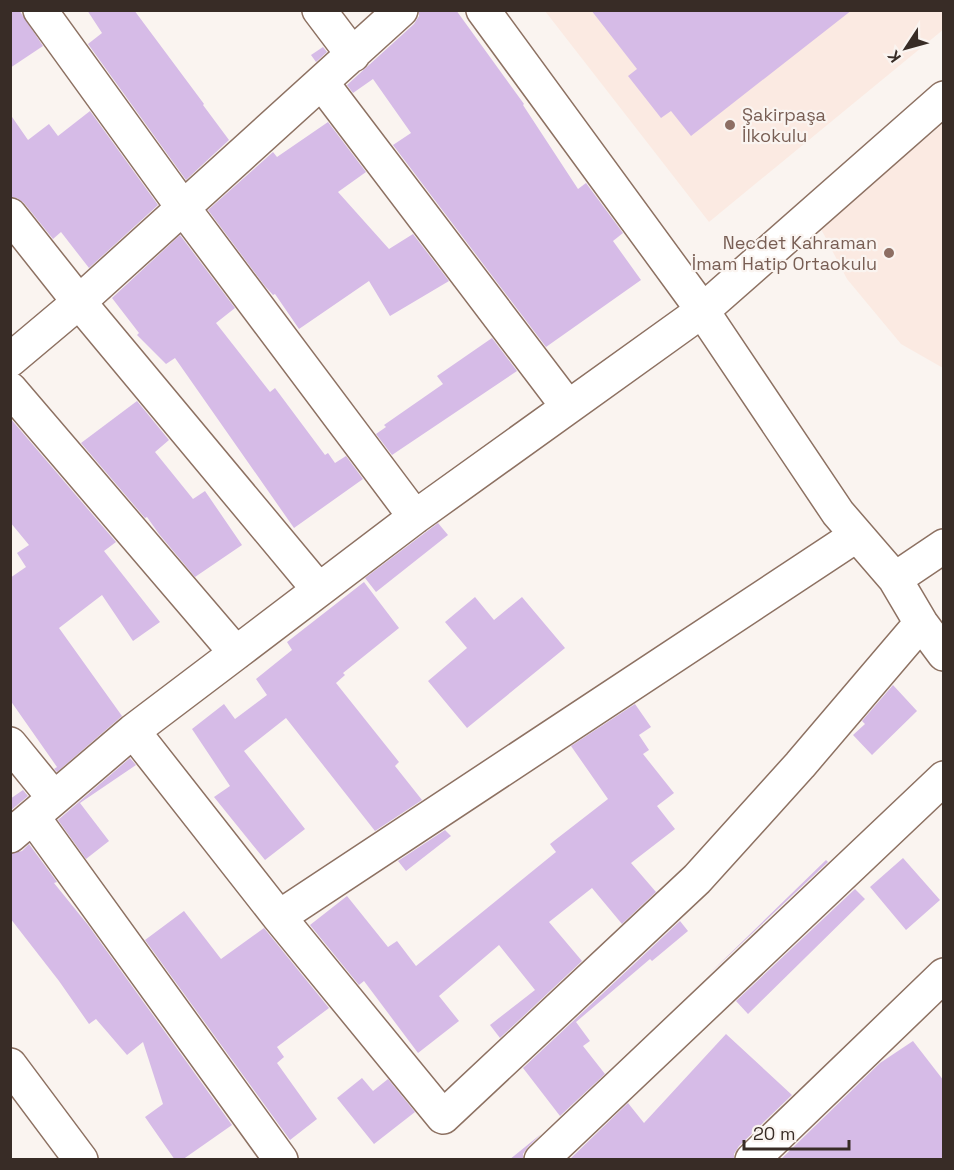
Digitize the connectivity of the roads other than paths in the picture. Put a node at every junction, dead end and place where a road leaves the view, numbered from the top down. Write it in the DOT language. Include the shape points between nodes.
graph roads {
  1 [pos="40,10"];
  2 [pos="319,10"];
  3 [pos="401,10"];
  4 [pos="483,10"];
  5 [pos="353,55"];
  6 [pos="322,83"];
  7 [pos="944,98"];
  8 [pos="184,208"];
  9 [pos="10,215"];
  10 [pos="79,302"];
  11 [pos="702,311"];
  12 [pos="10,360"];
  13 [pos="10,389"];
  14 [pos="568,407"];
  15 [pos="415,518"];
  16 [pos="857,535"];
  17 [pos="944,546"];
  18 [pos="895,579"];
  19 [pos="319,590"];
  20 [pos="921,623"];
  21 [pos="236,653"];
  22 [pos="944,654"];
  23 [pos="133,731"];
  24 [pos="10,744"];
  25 [pos="944,778"];
  26 [pos="32,817"];
  27 [pos="279,917"];
  28 [pos="939,990"];
  29 [pos="10,1065"];
  30 [pos="81,1160"];
  31 [pos="281,1160"];
  32 [pos="541,1160"];
  33 [pos="752,1160"];
  1 -- 8 [label="street"];
  2 -- 5 [label="street"];
  3 -- 5 [label="street"];
  4 -- 11 [label="street"];
  5 -- 6 [label="street"];
  6 -- 8 [label="street"];
  6 -- 14 [label="street"];
  7 -- 11 [label="street"];
  8 -- 10 [label="street"];
  8 -- 15 [label="street"];
  9 -- 10 [label="street"];
  10 -- 12 [label="street"];
  10 -- 19 [label="street"];
  11 -- 14 [label="street"];
  11 -- 16 [label="street" via="838,513"];
  13 -- 21 [label="street"];
  14 -- 15 [label="street"];
  15 -- 19 [label="street"];
  16 -- 18 [label="street"];
  16 -- 27 [label="street"];
  17 -- 18 [label="street"];
  18 -- 20 [label="street"];
  19 -- 21 [label="street"];
  20 -- 22 [label="street"];
  20 -- 27 [label="street" via="697,879 443,1117"];
  21 -- 23 [label="street"];
  23 -- 26 [label="street"];
  23 -- 27 [label="street"];
  24 -- 26 [label="street"];
  25 -- 32 [label="street"];
  26 -- 31 [label="street"];
  28 -- 33 [label="street"];
  29 -- 30 [label="street"];
}
